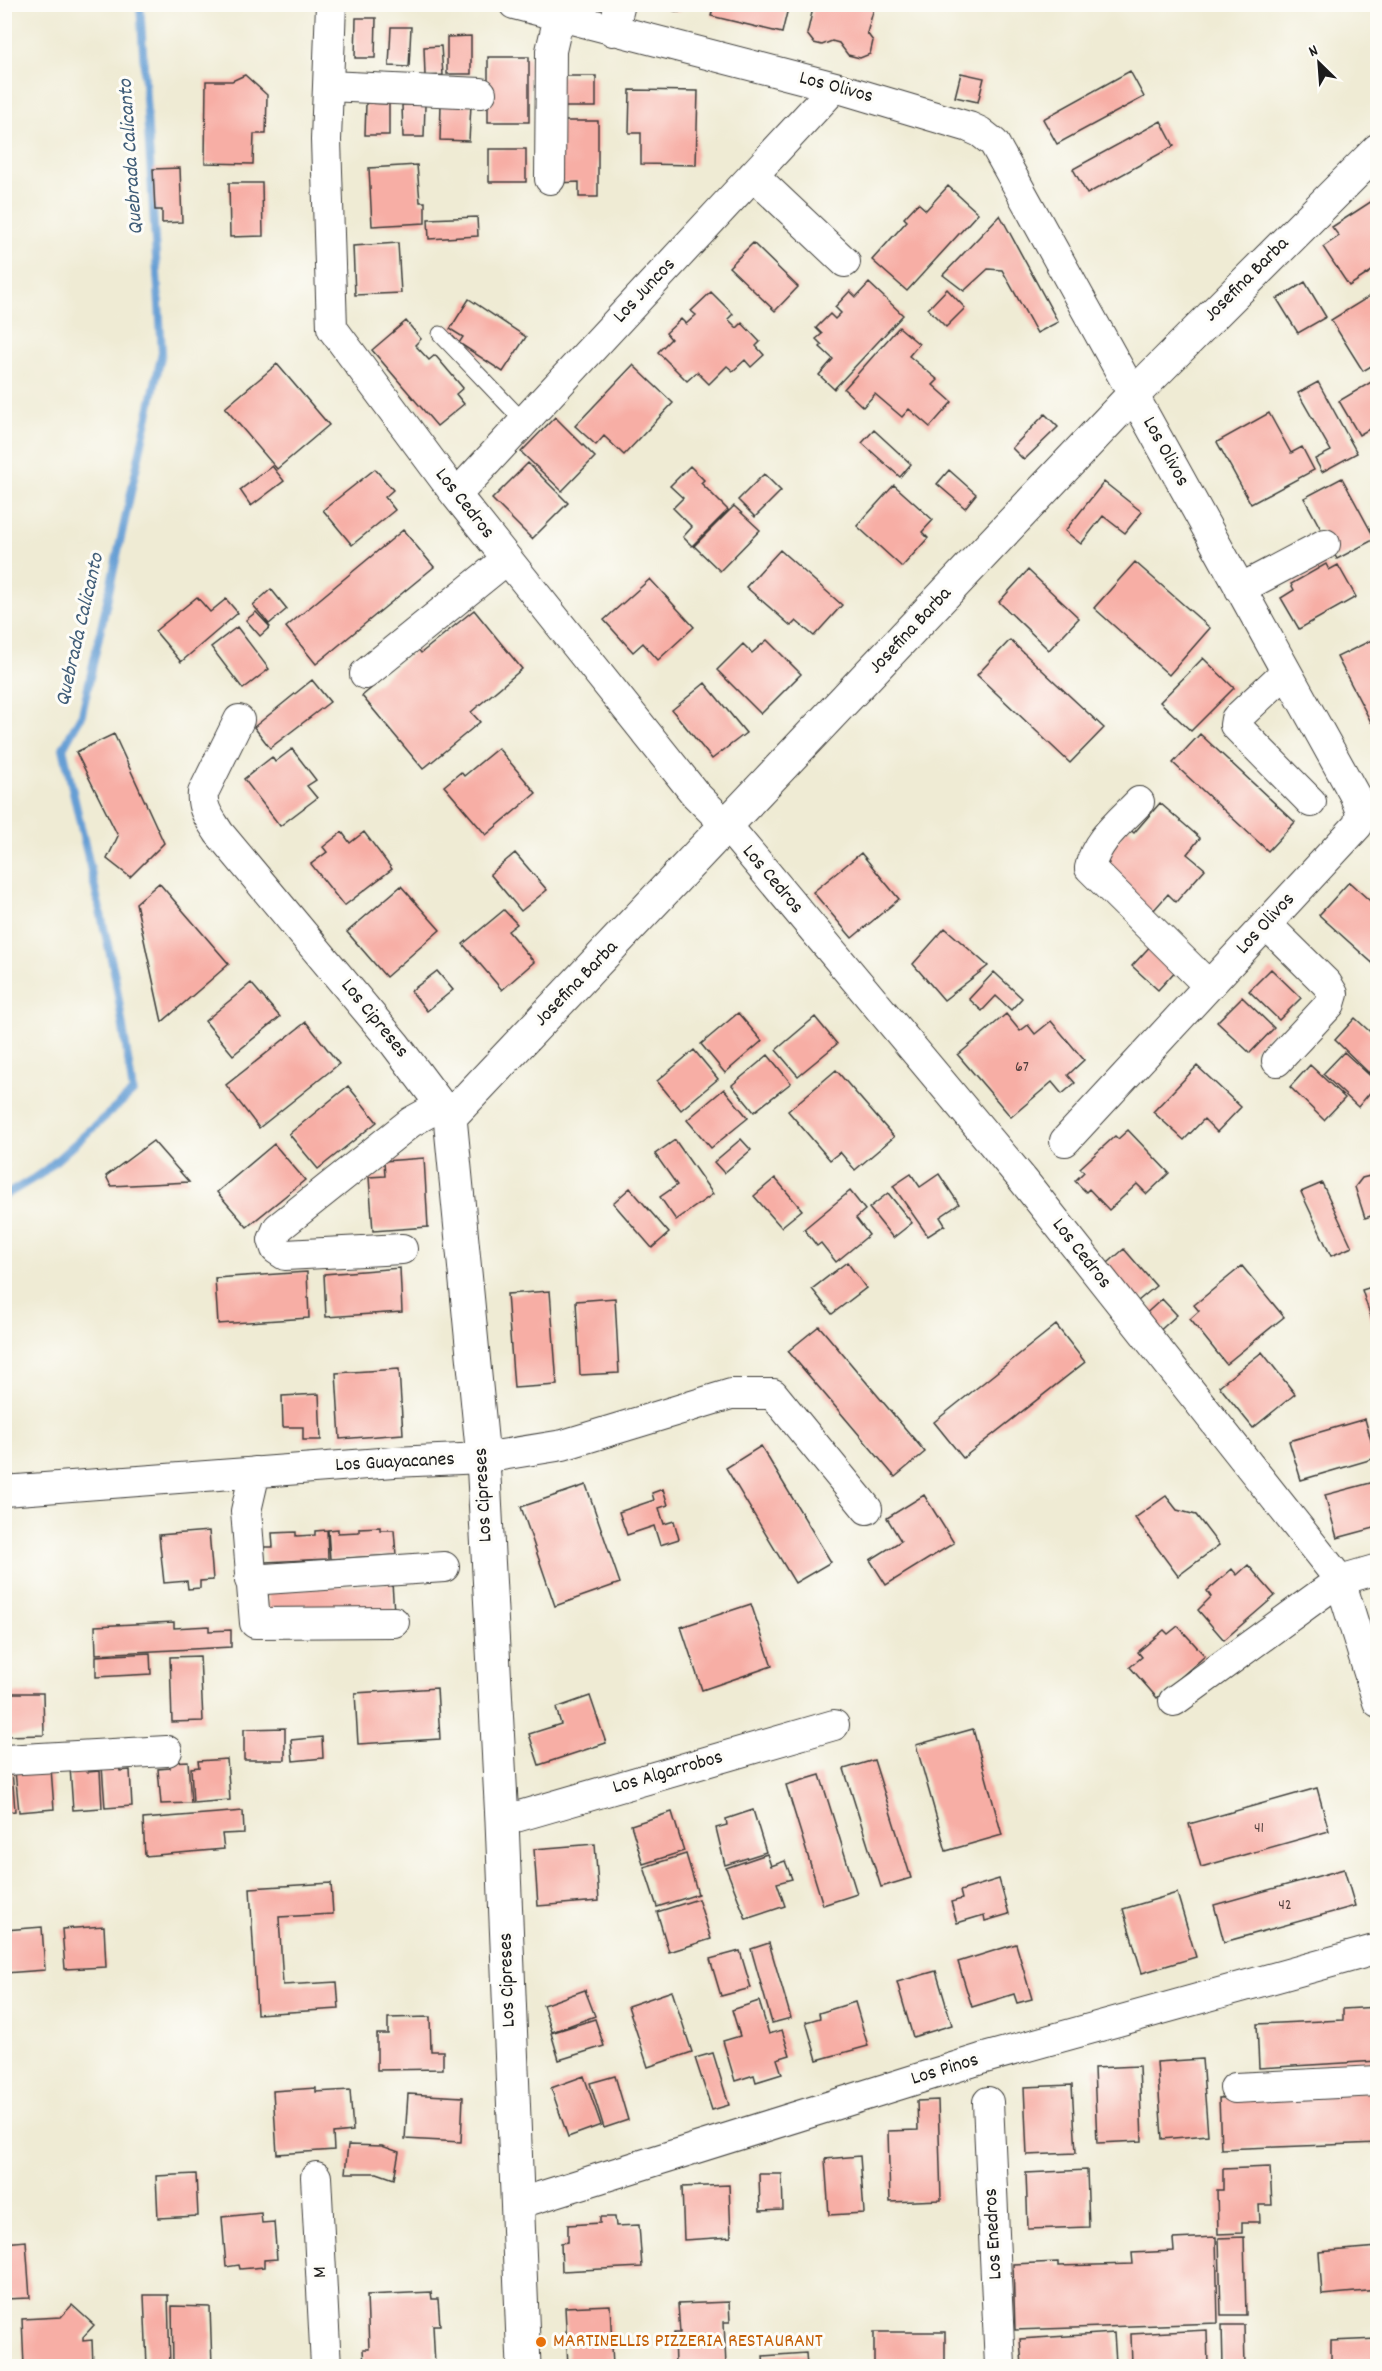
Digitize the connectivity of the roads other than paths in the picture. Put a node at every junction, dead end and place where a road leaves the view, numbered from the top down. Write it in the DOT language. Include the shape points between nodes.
graph roads {
  1 [pos="331,4"];
  2 [pos="514,4"];
  3 [pos="559,16"];
  4 [pos="617,18"];
  5 [pos="328,86"];
  6 [pos="835,87"];
  7 [pos="481,93"];
  8 [pos="1377,150"];
  9 [pos="753,175"];
  10 [pos="549,179"];
  11 [pos="845,262"];
  12 [pos="440,334"];
  13 [pos="1133,395"];
  14 [pos="524,422"];
  15 [pos="456,495"];
  16 [pos="1325,544"];
  17 [pos="507,559"];
  18 [pos="1240,589"];
  19 [pos="1286,672"];
  20 [pos="365,674"];
  21 [pos="239,720"];
  22 [pos="1139,802"];
  23 [pos="1311,802"];
  24 [pos="727,826"];
  25 [pos="1266,924"];
  26 [pos="1209,986"];
  27 [pos="1277,1061"];
  28 [pos="446,1111"];
  29 [pos="1065,1141"];
  30 [pos="402,1248"];
  31 [pos="483,1458"];
  32 [pos="255,1472"];
  33 [pos="4,1491"];
  34 [pos="867,1509"];
  35 [pos="444,1567"];
  36 [pos="1377,1569"];
  37 [pos="250,1580"];
  38 [pos="1340,1580"];
  39 [pos="394,1622"];
  40 [pos="1174,1701"];
  41 [pos="1377,1702"];
  42 [pos="834,1725"];
  43 [pos="167,1751"];
  44 [pos="4,1760"];
  45 [pos="502,1821"];
  46 [pos="1377,1949"];
  47 [pos="1377,2081"];
  48 [pos="1235,2088"];
  49 [pos="988,2102"];
  50 [pos="316,2177"];
  51 [pos="517,2204"];
  52 [pos="326,2367"];
  53 [pos="524,2367"];
  54 [pos="1000,2367"];
  1 -- 5 [label="street, Los Cedros"];
  2 -- 3 [label="street, Los Olivos"];
  3 -- 4 [label="street, Los Olivos"];
  3 -- 10 [label="street" via="551,51"];
  4 -- 6 [label="street, Los Olivos"];
  5 -- 7 [label="street"];
  5 -- 15 [label="street, Los Cedros" via="331,325"];
  6 -- 9 [label="street, Los Juncos"];
  6 -- 13 [label="street, Los Olivos" via="969,127 994,143"];
  8 -- 13 [label="street, Josefina Barba"];
  9 -- 11 [label="street"];
  9 -- 14 [label="street, Los Juncos"];
  12 -- 14 [label="lane"];
  13 -- 18 [label="street, Los Olivos"];
  13 -- 24 [label="street, Josefina Barba"];
  14 -- 15 [label="street, Los Juncos"];
  15 -- 17 [label="street, Los Cedros"];
  16 -- 18 [label="street"];
  17 -- 20 [label="street"];
  17 -- 24 [label="street, Los Cedros" via="696,795"];
  18 -- 19 [label="street, Los Olivos"];
  19 -- 23 [label="street" via="1236,719 1235,725"];
  19 -- 25 [label="street, Los Olivos" via="1361,812 1358,825"];
  21 -- 28 [label="street, Los Cipreses" via="203,793 207,814"];
  22 -- 26 [label="street" via="1099,844 1090,868"];
  24 -- 28 [label="street, Josefina Barba"];
  24 -- 38 [label="street, Los Cedros" via="1023,1180"];
  25 -- 26 [label="street, Los Olivos"];
  25 -- 27 [label="street" via="1333,994 1330,1004"];
  26 -- 29 [label="street, Los Olivos"];
  28 -- 30 [label="street" via="402,1129 278,1228 273,1240 276,1249 285,1255"];
  28 -- 31 [label="street, Los Cipreses"];
  31 -- 32 [label="street, Los Guayacanes"];
  31 -- 34 [label="street, Los Guayacanes" via="563,1445 731,1394 773,1394"];
  31 -- 45 [label="street, Los Cipreses"];
  32 -- 33 [label="street, Los Guayacanes"];
  32 -- 37 [label="street" via="246,1511"];
  35 -- 37 [label="street"];
  36 -- 38 [label="street"];
  37 -- 39 [label="street" via="253,1617 260,1625"];
  38 -- 40 [label="street"];
  38 -- 41 [label="street, Los Cedros"];
  42 -- 45 [label="street, Los Algarrobos"];
  43 -- 44 [label="street"];
  45 -- 51 [label="street, Los Cipreses"];
  46 -- 51 [label="street, Los Pinos" via="981,2059"];
  47 -- 48 [label="street"];
  49 -- 54 [label="street, Los Enedros"];
  50 -- 52 [label="street, M"];
  51 -- 53 [label="street, Los Cipreses"];
}
